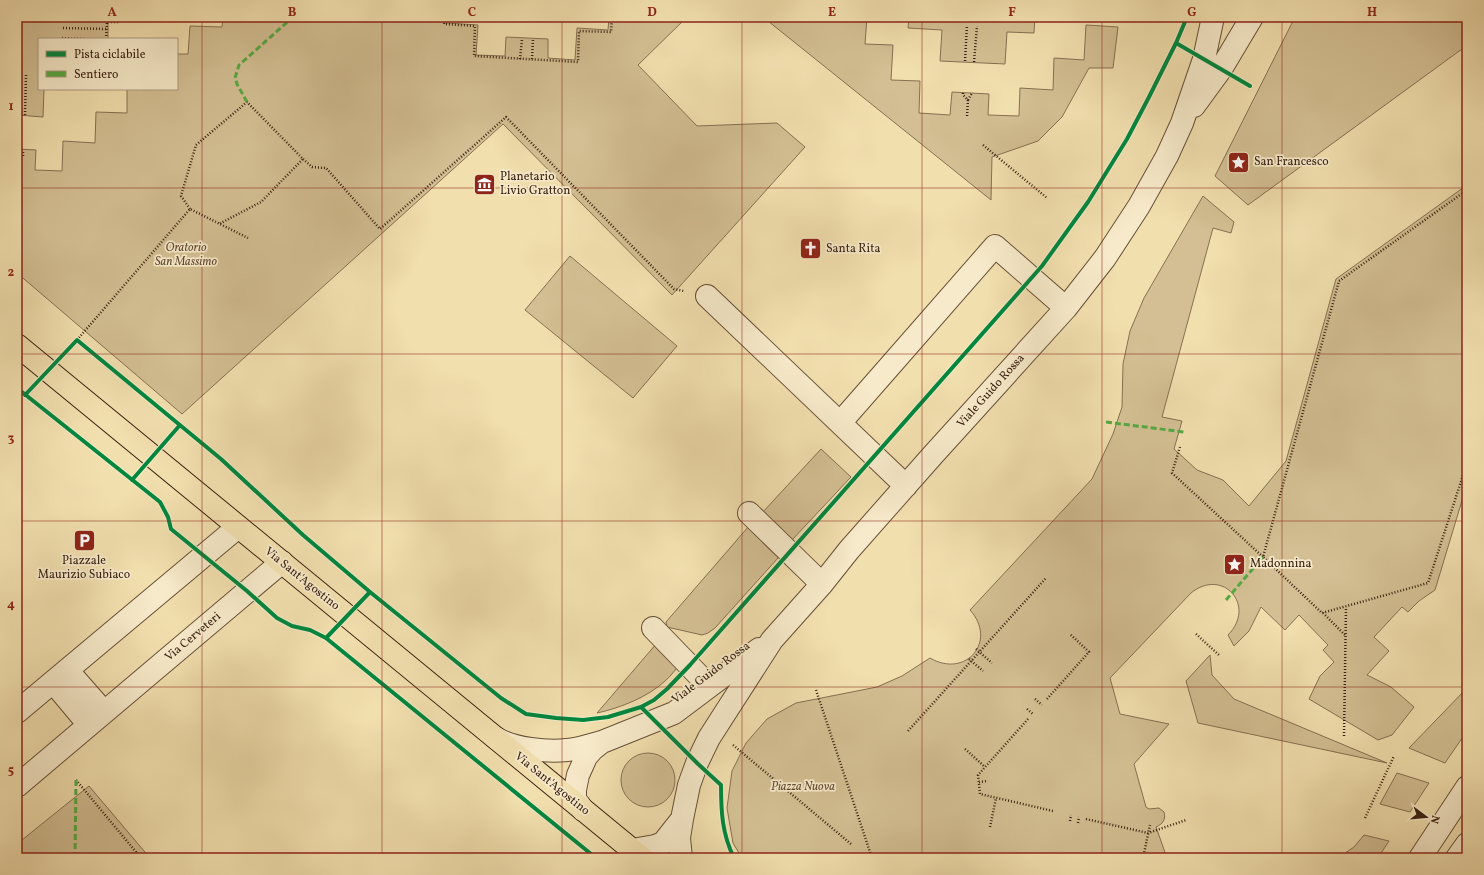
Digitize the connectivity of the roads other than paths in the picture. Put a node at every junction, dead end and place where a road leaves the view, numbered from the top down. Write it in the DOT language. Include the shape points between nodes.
graph roads {
  1 [pos="1213,17"];
  2 [pos="1252,17"];
  3 [pos="1182,123"];
  4 [pos="707,296"];
  5 [pos="1066,308"];
  6 [pos="17,345"];
  7 [pos="840,423"];
  8 [pos="906,486"];
  9 [pos="748,513"];
  10 [pos="238,527"];
  11 [pos="282,562"];
  12 [pos="822,584"];
  13 [pos="653,628"];
  14 [pos="772,640"];
  15 [pos="60,676"];
  16 [pos="710,686"];
  17 [pos="17,712"];
  18 [pos="97,718"];
  19 [pos="491,734"];
  20 [pos="602,742"];
  21 [pos="17,786"];
  22 [pos="1467,787"];
  23 [pos="583,810"];
  24 [pos="682,819"];
  25 [pos="1467,844"];
  26 [pos="637,854"];
  27 [pos="681,858"];
  28 [pos="1420,858"];
  29 [pos="1457,858"];
  1 -- 3 [label="street, Viale Guido Rossa" via="1204,59"];
  2 -- 3 [label="street, Viale Guido Rossa" via="1221,69"];
  3 -- 5 [label="street, Viale Guido Rossa" via="1139,206 1105,258"];
  4 -- 7 [label="street"];
  5 -- 7 [label="street" via="995,246"];
  5 -- 8 [label="street, Viale Guido Rossa"];
  6 -- 10 [label="main road, Via Sant'Agostino"];
  7 -- 8 [label="street"];
  8 -- 12 [label="street, Viale Guido Rossa"];
  9 -- 12 [label="street"];
  10 -- 11 [label="main road, Via Sant'Agostino"];
  10 -- 15 [label="street"];
  11 -- 18 [label="street, Via Cerveteri"];
  11 -- 19 [label="main road, Via Sant'Agostino"];
  12 -- 14 [label="street, Viale Guido Rossa"];
  13 -- 16 [label="street"];
  14 -- 16 [label="street, Viale Guido Rossa"];
  14 -- 24 [label="street, Viale Guido Rossa" via="697,763 689,785"];
  15 -- 17 [label="street"];
  15 -- 18 [label="street"];
  16 -- 20 [label="street, Viale Guido Rossa" via="674,713"];
  18 -- 21 [label="street, Via Cerveteri"];
  19 -- 20 [label="street, Viale Guido Rossa" via="510,744 551,750 568,750"];
  19 -- 23 [label="main road, Via Sant'Agostino"];
  20 -- 23 [label="street, Viale Guido Rossa" via="586,757 576,783 576,799"];
  22 -- 28 [label="street"];
  23 -- 26 [label="main road, Via Sant'Agostino"];
  24 -- 26 [label="street, Viale Guido Rossa" via="663,843"];
  24 -- 27 [label="street, Viale Guido Rossa" via="679,838"];
  25 -- 29 [label="street"];
}
